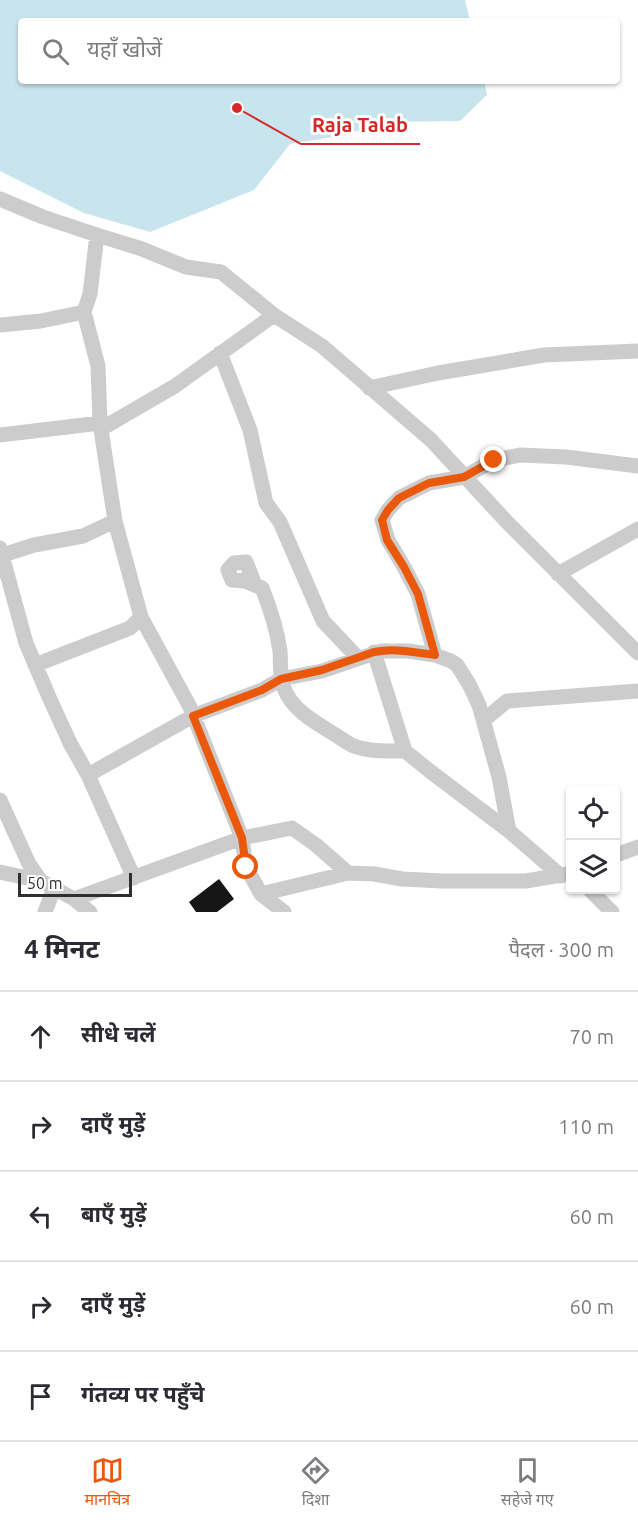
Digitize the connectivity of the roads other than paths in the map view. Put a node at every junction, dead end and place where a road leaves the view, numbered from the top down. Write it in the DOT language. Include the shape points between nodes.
graph roads {
  1 [pos="0,199"];
  2 [pos="97,235"];
  3 [pos="84,312"];
  4 [pos="274,315"];
  5 [pos="0,325"];
  6 [pos="638,351"];
  7 [pos="220,353"];
  8 [pos="369,388"];
  9 [pos="101,426"];
  10 [pos="0,435"];
  11 [pos="638,466"];
  12 [pos="464,477"];
  13 [pos="115,521"];
  14 [pos="638,529"];
  15 [pos="0,553"];
  16 [pos="558,574"];
  17 [pos="255,585"];
  18 [pos="141,617"];
  19 [pos="374,652"];
  20 [pos="638,653"];
  21 [pos="435,655"];
  22 [pos="358,658"];
  23 [pos="35,665"];
  24 [pos="281,679"];
  25 [pos="638,692"];
  26 [pos="193,716"];
  27 [pos="484,720"];
  28 [pos="405,751"];
  29 [pos="88,776"];
  30 [pos="0,800"];
  31 [pos="509,831"];
  32 [pos="242,838"];
  33 [pos="638,847"];
  34 [pos="620,853"];
  35 [pos="0,872"];
  36 [pos="348,873"];
  37 [pos="566,874"];
  38 [pos="134,878"];
  39 [pos="48,885"];
  40 [pos="261,894"];
  41 [pos="594,894"];
  42 [pos="74,899"];
  43 [pos="45,912"];
  44 [pos="90,912"];
  45 [pos="284,912"];
  46 [pos="612,912"];
  1 -- 2 [label="street"];
  2 -- 3 [label="street"];
  2 -- 4 [label="street" via="186,267 221,272"];
  3 -- 5 [label="street"];
  3 -- 9 [label="street" via="98,366"];
  4 -- 7 [label="street"];
  4 -- 8 [label="street" via="321,346"];
  6 -- 8 [label="street" via="544,355"];
  7 -- 9 [label="street" via="175,386"];
  7 -- 22 [label="street" via="250,430 267,502 280,522 323,621"];
  8 -- 12 [label="street" via="430,440"];
  9 -- 10 [label="street"];
  9 -- 13 [label="street"];
  11 -- 12 [label="street" via="520,455 494,460"];
  12 -- 16 [label="street"];
  12 -- 21 [label="street" via="429,483 399,498 382,520 387,540 418,594"];
  13 -- 15 [label="street" via="82,536"];
  13 -- 18 [label="street"];
  14 -- 16 [label="street"];
  15 -- 23 [label="street"];
  16 -- 20 [label="street"];
  17 -- 24 [label="street" via="262,588 273,618"];
  18 -- 23 [label="street" via="130,628"];
  18 -- 26 [label="street"];
  19 -- 21 [label="street"];
  19 -- 22 [label="street"];
  19 -- 28 [label="street"];
  21 -- 27 [label="street" via="451,660 461,670"];
  22 -- 24 [label="street"];
  23 -- 29 [label="street"];
  24 -- 26 [label="street"];
  24 -- 28 [label="street" via="292,702 339,737 368,750"];
  25 -- 27 [label="street" via="507,701"];
  26 -- 29 [label="street"];
  26 -- 32 [label="street"];
  27 -- 31 [label="street" via="500,777"];
  28 -- 31 [label="street"];
  29 -- 38 [label="street"];
  30 -- 39 [label="street" via="29,864"];
  31 -- 37 [label="street"];
  32 -- 36 [label="street" via="292,828"];
  32 -- 38 [label="street"];
  32 -- 40 [label="street" via="246,867"];
  33 -- 34 [label="street"];
  35 -- 39 [label="street"];
  36 -- 37 [label="street" via="442,881 526,880"];
  36 -- 40 [label="street"];
  38 -- 42 [label="street"];
  39 -- 42 [label="street"];
  39 -- 43 [label="street"];
  40 -- 45 [label="street"];
  41 -- 46 [label="street"];
  42 -- 44 [label="street"];
}
